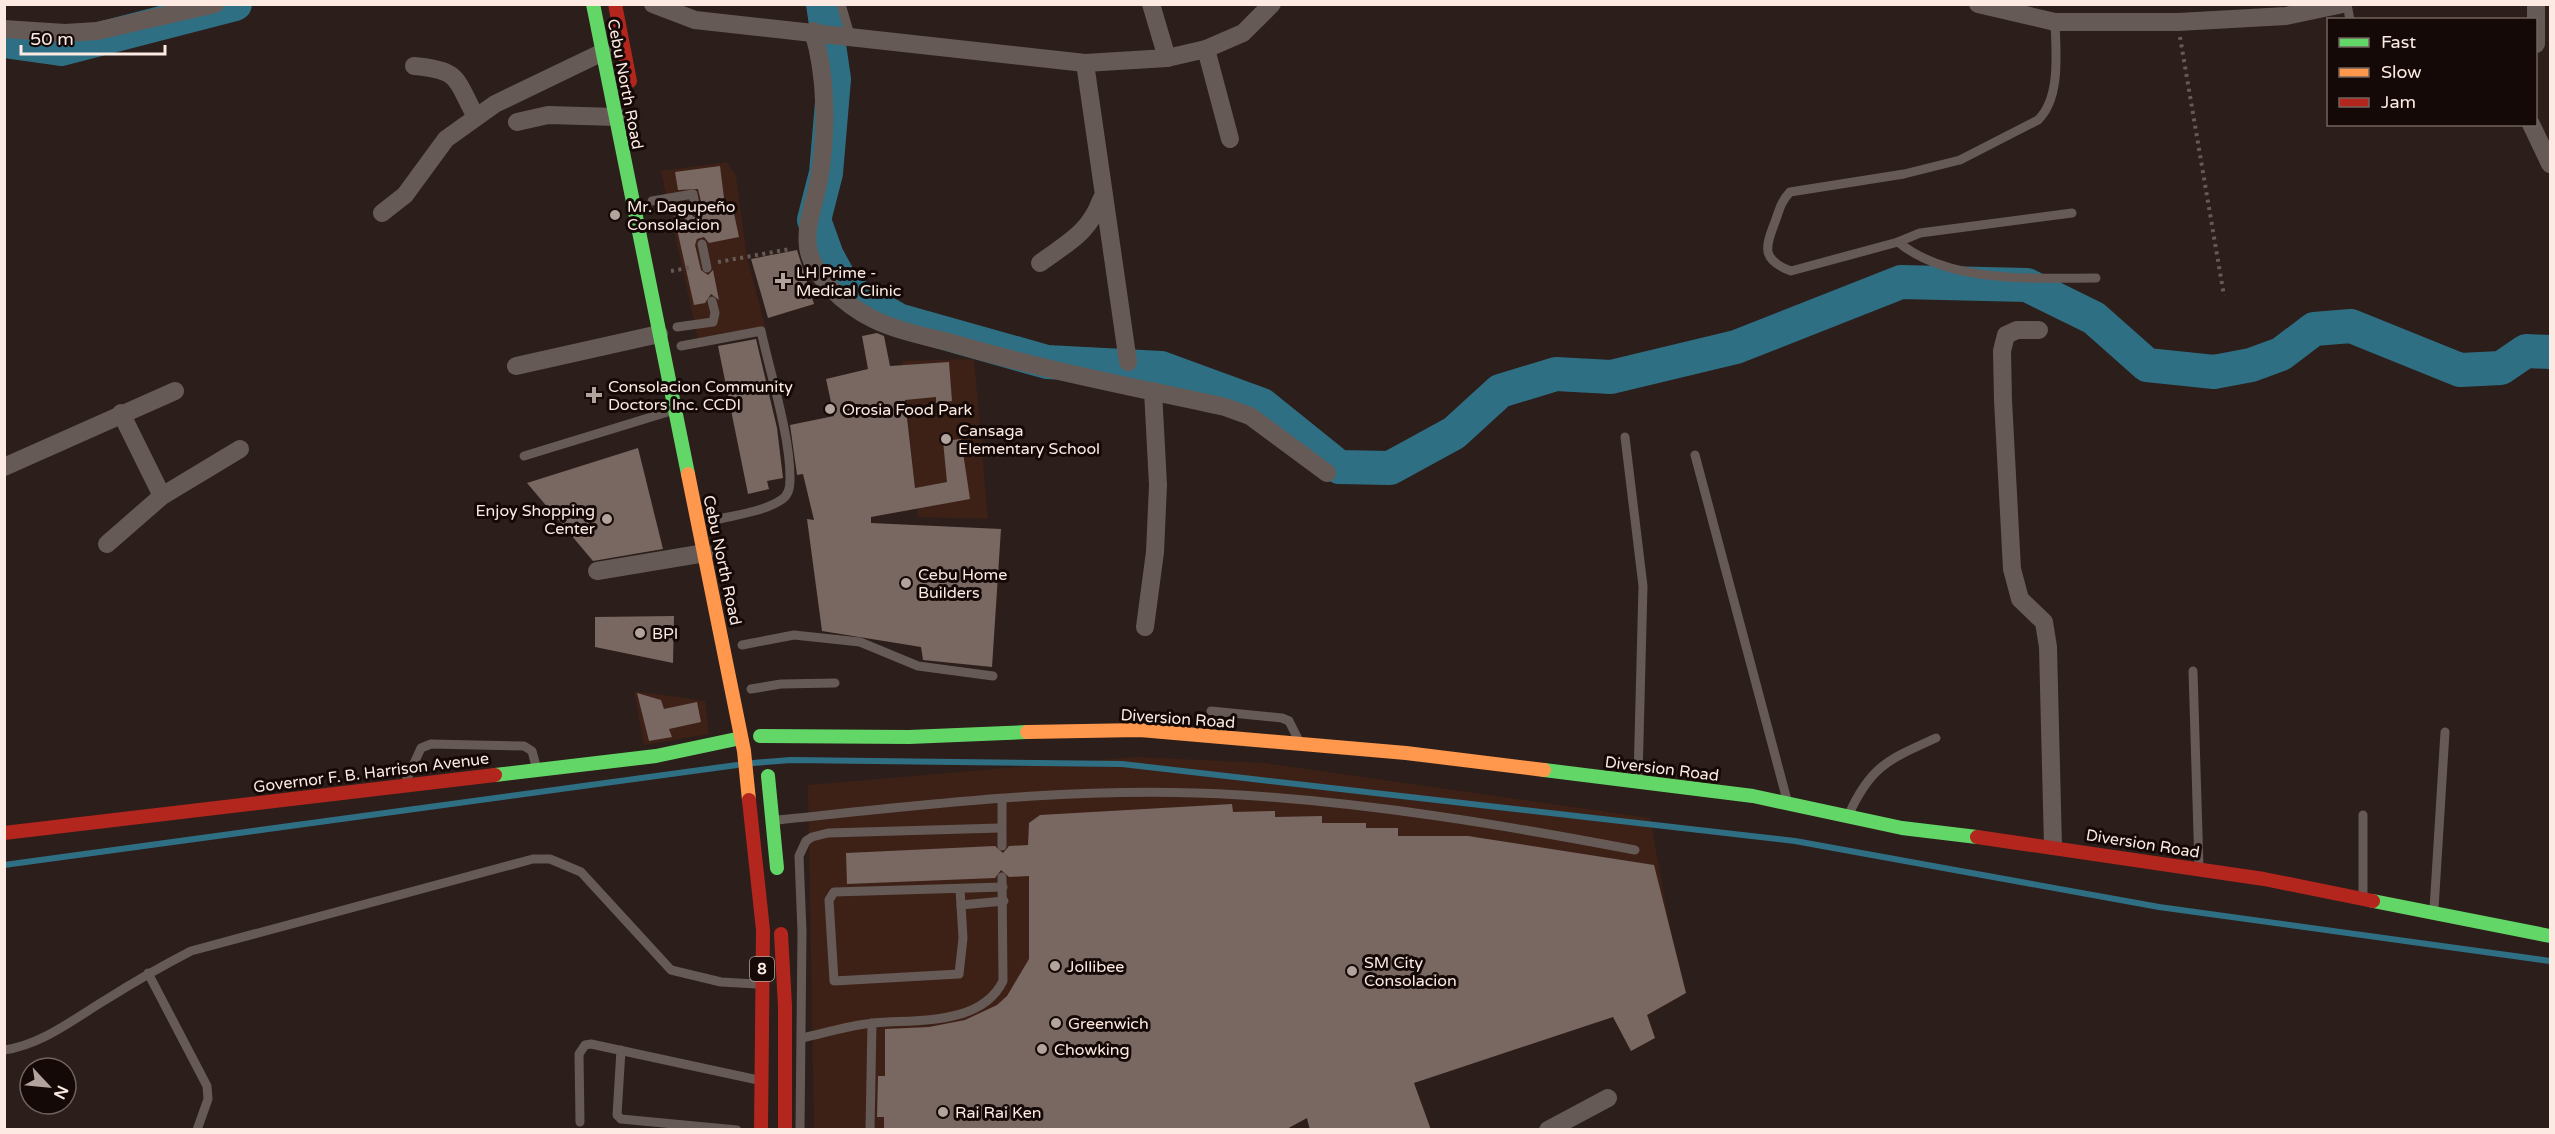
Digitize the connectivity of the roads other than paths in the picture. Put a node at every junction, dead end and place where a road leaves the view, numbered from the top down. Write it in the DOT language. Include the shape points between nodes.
graph roads {
  1 [pos="215,4"];
  2 [pos="593,4"];
  3 [pos="653,4"];
  4 [pos="841,4"];
  5 [pos="1151,4"];
  6 [pos="1272,4"];
  7 [pos="1978,4"];
  8 [pos="2345,4"];
  9 [pos="617,5"];
  10 [pos="2055,22"];
  11 [pos="4,29"];
  12 [pos="816,32"];
  13 [pos="846,35"];
  14 [pos="1206,49"];
  15 [pos="603,52"];
  16 [pos="1167,58"];
  17 [pos="1085,63"];
  18 [pos="414,66"];
  19 [pos="633,97"];
  20 [pos="476,117"];
  21 [pos="617,117"];
  22 [pos="517,122"];
  23 [pos="2532,126"];
  24 [pos="1230,139"];
  25 [pos="2550,164"];
  26 [pos="1102,198"];
  27 [pos="652,201"];
  28 [pos="696,211"];
  29 [pos="382,213"];
  30 [pos="2072,213"];
  31 [pos="1898,242"];
  32 [pos="702,244"];
  33 [pos="1040,263"];
  34 [pos="706,266"];
  35 [pos="2096,278"];
  36 [pos="712,301"];
  37 [pos="674,310"];
  38 [pos="678,327"];
  39 [pos="2039,330"];
  40 [pos="659,334"];
  41 [pos="682,352"];
  42 [pos="1128,362"];
  43 [pos="516,366"];
  44 [pos="175,391"];
  45 [pos="1153,391"];
  46 [pos="674,411"];
  47 [pos="121,413"];
  48 [pos="1625,437"];
  49 [pos="240,449"];
  50 [pos="1695,455"];
  51 [pos="524,456"];
  52 [pos="4,467"];
  53 [pos="1327,473"];
  54 [pos="162,496"];
  55 [pos="715,520"];
  56 [pos="107,544"];
  57 [pos="705,553"];
  58 [pos="597,571"];
  59 [pos="1145,627"];
  60 [pos="742,645"];
  61 [pos="2193,671"];
  62 [pos="993,676"];
  63 [pos="750,683"];
  64 [pos="835,683"];
  65 [pos="755,707"];
  66 [pos="1211,711"];
  67 [pos="2445,732"];
  68 [pos="760,736"];
  69 [pos="1936,738"];
  70 [pos="742,744"];
  71 [pos="1301,745"];
  72 [pos="766,766"];
  73 [pos="537,769"];
  74 [pos="1638,781"];
  75 [pos="404,787"];
  76 [pos="1002,799"];
  77 [pos="1788,803"];
  78 [pos="2363,815"];
  79 [pos="1848,816"];
  80 [pos="774,820"];
  81 [pos="1000,828"];
  82 [pos="4,833"];
  83 [pos="1002,846"];
  84 [pos="2053,846"];
  85 [pos="1635,850"];
  86 [pos="2199,869"];
  87 [pos="778,878"];
  88 [pos="960,888"];
  89 [pos="2363,899"];
  90 [pos="1004,901"];
  91 [pos="961,905"];
  92 [pos="2434,914"];
  93 [pos="780,925"];
  94 [pos="2550,936"];
  95 [pos="148,973"];
  96 [pos="762,984"];
  97 [pos="872,1023"];
  98 [pos="802,1038"];
  99 [pos="4,1050"];
  100 [pos="621,1050"];
  101 [pos="760,1080"];
  102 [pos="1608,1098"];
  103 [pos="580,1122"];
  104 [pos="197,1130"];
  105 [pos="737,1130"];
  106 [pos="761,1130"];
  107 [pos="785,1130"];
  108 [pos="800,1130"];
  109 [pos="870,1130"];
  110 [pos="1548,1130"];
  1 -- 11 [label="street" via="97,31"];
  2 -- 15 [label="street, Cebu North Road / 8"];
  3 -- 12 [label="street" via="695,20"];
  4 -- 13 [label="lane"];
  5 -- 16 [label="street"];
  6 -- 14 [label="street" via="1243,33"];
  7 -- 10 [label="street"];
  8 -- 10 [label="street" via="2286,16 2178,22"];
  9 -- 19 [label="street, Cebu North Road"];
  10 -- 31 [label="lane" via="2052,98 2048,111 2038,120 1960,160 1904,174 1790,192 1782,200 1767,240 1768,255 1775,264 1791,272"];
  12 -- 13 [label="street"];
  12 -- 45 [label="street" via="823,121 821,163 808,226 808,246 821,276 852,306 874,320 1005,358"];
  13 -- 17 [label="street"];
  14 -- 16 [label="street"];
  14 -- 24 [label="street"];
  15 -- 20 [label="street"];
  15 -- 21 [label="street, Cebu North Road / 8"];
  16 -- 17 [label="street"];
  17 -- 26 [label="street"];
  18 -- 20 [label="street" via="452,74"];
  20 -- 29 [label="street" via="447,139 405,195"];
  21 -- 22 [label="street" via="548,115"];
  21 -- 40 [label="street, Cebu North Road / 8"];
  23 -- 25 [label="street"];
  26 -- 33 [label="street" via="1086,230"];
  26 -- 42 [label="street"];
  27 -- 28 [label="lane" via="693,194"];
  30 -- 31 [label="lane" via="1920,233"];
  31 -- 35 [label="lane" via="1916,257 2001,278"];
  32 -- 34 [label="lane"];
  36 -- 38 [label="lane" via="713,322"];
  37 -- 38 [label="street"];
  38 -- 41 [label="street"];
  39 -- 84 [label="street" via="2017,330 2006,335 2002,351 2003,400 2012,569 2020,599 2044,622 2048,647"];
  40 -- 43 [label="street"];
  40 -- 46 [label="street, Cebu North Road / 8"];
  41 -- 55 [label="lane" via="761,331 784,435 788,494 765,507"];
  44 -- 47 [label="street"];
  45 -- 53 [label="street" via="1250,416"];
  45 -- 59 [label="street" via="1158,485 1155,552"];
  46 -- 51 [label="lane"];
  46 -- 57 [label="street, Cebu North Road / 8"];
  47 -- 52 [label="street"];
  47 -- 54 [label="street"];
  48 -- 74 [label="lane" via="1643,586"];
  49 -- 54 [label="street"];
  50 -- 77 [label="lane"];
  54 -- 56 [label="street"];
  57 -- 58 [label="street"];
  57 -- 70 [label="street, Cebu North Road / 8"];
  60 -- 62 [label="lane" via="794,635 860,642 918,666"];
  61 -- 86 [label="lane"];
  63 -- 64 [label="lane"];
  63 -- 65 [label="street"];
  66 -- 71 [label="lane" via="1282,718 1289,721"];
  67 -- 92 [label="lane"];
  68 -- 71 [label="street, Diversion Road" via="909,737 1140,730"];
  69 -- 79 [label="lane" via="1886,761 1860,790"];
  70 -- 73 [label="street, Governor F. B. Harrison Avenue"];
  70 -- 96 [label="street, Cebu North Road / 8" via="763,930"];
  71 -- 74 [label="street, Diversion Road" via="1406,753"];
  72 -- 80 [label="street"];
  73 -- 75 [label="street, Governor F. B. Harrison Avenue"];
  73 -- 75 [label="lane" via="532,751 524,746 431,744 421,748"];
  74 -- 77 [label="street, Diversion Road"];
  75 -- 82 [label="street, Governor F. B. Harrison Avenue"];
  76 -- 80 [label="lane"];
  76 -- 81 [label="lane"];
  76 -- 85 [label="lane" via="1067,794 1239,795 1419,814"];
  77 -- 79 [label="street, Diversion Road"];
  78 -- 89 [label="lane"];
  79 -- 84 [label="street, Diversion Road" via="1902,828"];
  80 -- 87 [label="street"];
  81 -- 83 [label="lane"];
  81 -- 98 [label="lane" via="828,833 806,841 799,856"];
  84 -- 86 [label="street, Diversion Road"];
  86 -- 89 [label="street, Diversion Road"];
  88 -- 90 [label="lane" via="1003,882"];
  88 -- 91 [label="lane"];
  88 -- 91 [label="lane" via="859,887 834,892 830,895 833,978 837,983 959,974"];
  89 -- 92 [label="street, Diversion Road"];
  90 -- 91 [label="lane"];
  90 -- 97 [label="lane" via="1003,981 998,992 968,1012"];
  92 -- 94 [label="street, Diversion Road"];
  93 -- 107 [label="street, 8" via="785,1006"];
  95 -- 96 [label="lane" via="190,951 533,859 550,859 581,872 671,970 721,982"];
  95 -- 99 [label="lane" via="60,1028 31,1043"];
  95 -- 104 [label="lane" via="207,1086 208,1099"];
  96 -- 101 [label="street, Cebu North Road / 8"];
  97 -- 98 [label="lane"];
  97 -- 109 [label="lane"];
  98 -- 108 [label="lane"];
  100 -- 101 [label="lane"];
  100 -- 103 [label="lane" via="591,1044 585,1045 579,1054"];
  100 -- 105 [label="lane" via="617,1114 621,1119"];
  101 -- 106 [label="street, Cebu North Road / 8"];
  102 -- 110 [label="street"];
}
